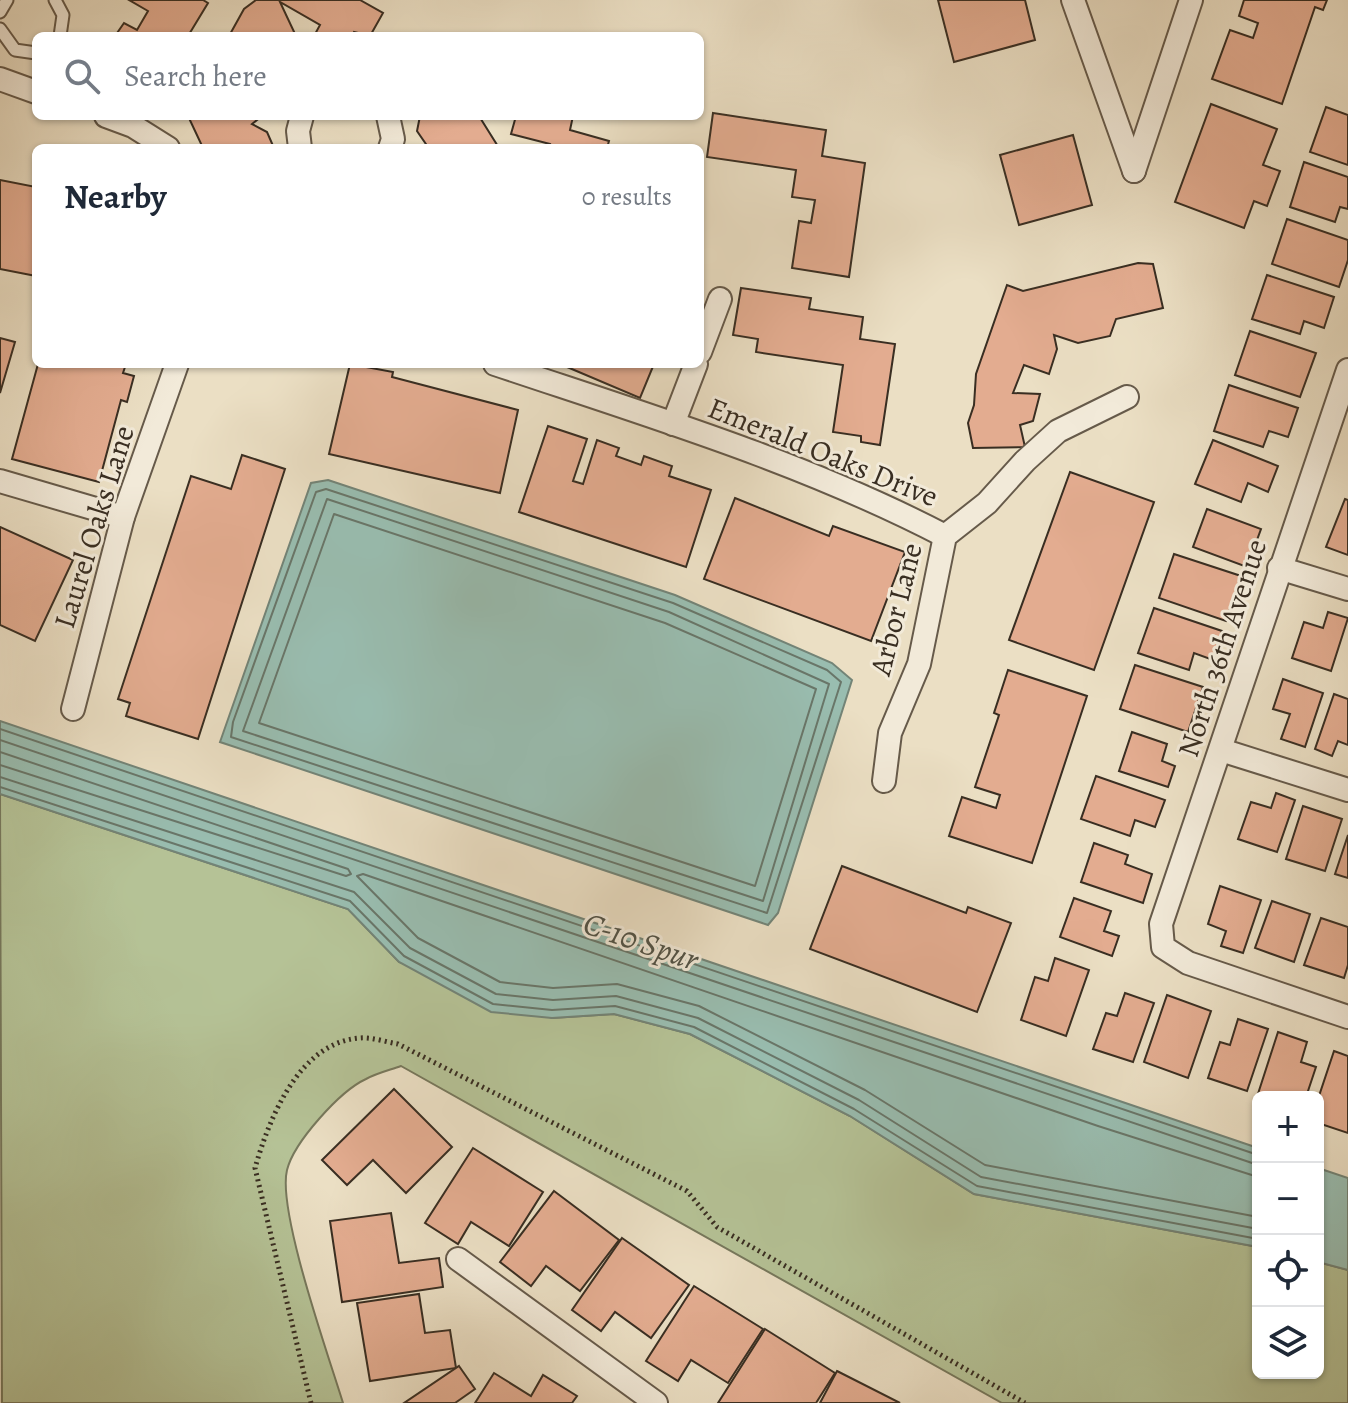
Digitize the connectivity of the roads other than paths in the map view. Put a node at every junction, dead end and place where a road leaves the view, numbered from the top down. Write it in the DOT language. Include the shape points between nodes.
graph roads {
  1 [pos="7,0"];
  2 [pos="55,0"];
  3 [pos="1073,0"];
  4 [pos="1191,0"];
  5 [pos="0,12"];
  6 [pos="0,32"];
  7 [pos="61,32"];
  8 [pos="32,52"];
  9 [pos="0,79"];
  10 [pos="32,91"];
  11 [pos="117,120"];
  12 [pos="301,120"];
  13 [pos="389,120"];
  14 [pos="162,144"];
  15 [pos="300,144"];
  16 [pos="391,144"];
  17 [pos="720,299"];
  18 [pos="704,341"];
  19 [pos="176,368"];
  20 [pos="507,368"];
  21 [pos="694,368"];
  22 [pos="1346,382"];
  23 [pos="1127,397"];
  24 [pos="673,424"];
  25 [pos="0,481"];
  26 [pos="123,517"];
  27 [pos="945,536"];
  28 [pos="1279,568"];
  29 [pos="1348,589"];
  30 [pos="73,709"];
  31 [pos="1221,750"];
  32 [pos="884,781"];
  33 [pos="1348,790"];
  34 [pos="1348,1017"];
  35 [pos="458,1259"];
  36 [pos="656,1403"];
  1 -- 5 [label="lane"];
  2 -- 7 [label="lane" via="63,15"];
  3 -- 4 [label="street" via="1134,171"];
  6 -- 8 [label="lane" via="15,50"];
  9 -- 10 [label="street"];
  11 -- 14 [label="street"];
  12 -- 15 [label="street"];
  13 -- 16 [label="street"];
  17 -- 18 [label="street"];
  19 -- 26 [label="street, Laurel Oaks Lane"];
  20 -- 24 [label="street, Emerald Oaks Drive"];
  21 -- 24 [label="street"];
  22 -- 28 [label="street, North 36th Avenue"];
  23 -- 27 [label="street, Arbor Lane" via="1058,431 987,503"];
  24 -- 27 [label="street, Emerald Oaks Drive" via="885,505"];
  25 -- 26 [label="street"];
  26 -- 30 [label="street, Laurel Oaks Lane"];
  27 -- 32 [label="street, Arbor Lane" via="919,664 890,733"];
  28 -- 29 [label="street"];
  28 -- 31 [label="street, North 36th Avenue"];
  31 -- 33 [label="street"];
  31 -- 34 [label="street, North 36th Avenue" via="1161,924 1163,947 1188,963"];
  35 -- 36 [label="street"];
}
